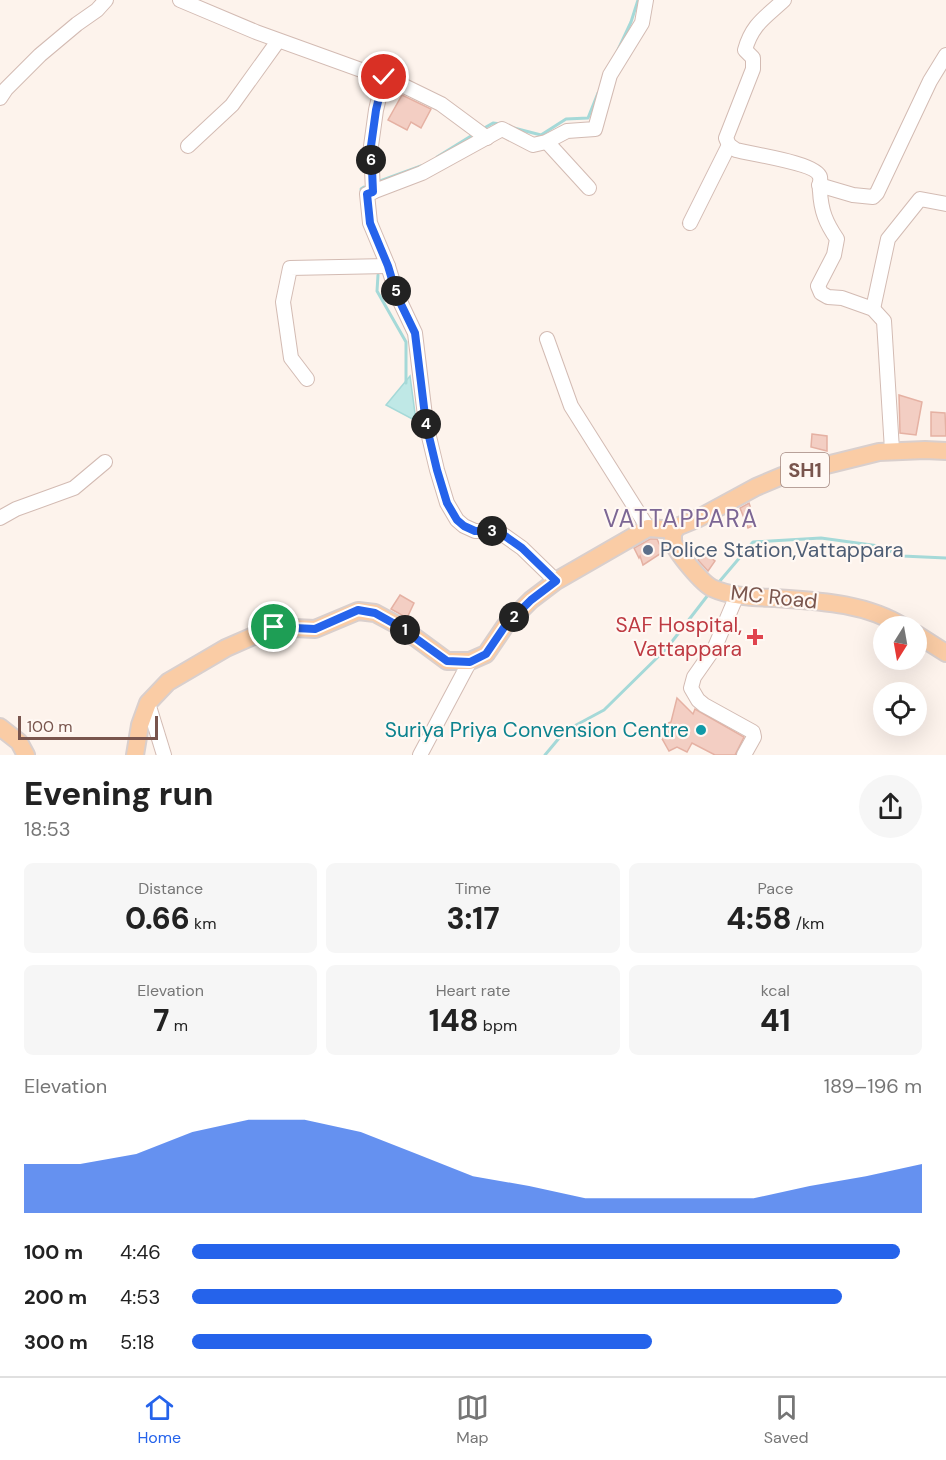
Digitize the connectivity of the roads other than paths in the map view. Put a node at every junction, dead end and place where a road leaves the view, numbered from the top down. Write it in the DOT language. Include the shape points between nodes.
graph roads {
  1 [pos="106,0"];
  2 [pos="180,0"];
  3 [pos="646,0"];
  4 [pos="784,0"];
  5 [pos="278,40"];
  6 [pos="946,55"];
  7 [pos="384,77"];
  8 [pos="0,98"];
  9 [pos="487,138"];
  10 [pos="547,142"];
  11 [pos="729,145"];
  12 [pos="188,146"];
  13 [pos="819,185"];
  14 [pos="589,188"];
  15 [pos="373,192"];
  16 [pos="946,204"];
  17 [pos="690,223"];
  18 [pos="388,266"];
  19 [pos="873,309"];
  20 [pos="547,339"];
  21 [pos="307,380"];
  22 [pos="892,450"];
  23 [pos="946,451"];
  24 [pos="105,462"];
  25 [pos="0,518"];
  26 [pos="648,528"];
  27 [pos="675,530"];
  28 [pos="556,581"];
  29 [pos="737,595"];
  30 [pos="877,616"];
  31 [pos="927,641"];
  32 [pos="946,652"];
  33 [pos="470,662"];
  34 [pos="148,703"];
  35 [pos="0,727"];
  36 [pos="26,755"];
  37 [pos="135,755"];
  38 [pos="164,755"];
  39 [pos="420,755"];
  40 [pos="744,755"];
  1 -- 8 [label="street" via="40,55"];
  2 -- 5 [label="street"];
  3 -- 10 [label="street" via="642,23 610,75 595,129 567,131"];
  4 -- 11 [label="street" via="762,18 749,38 745,50 753,58 753,69 726,138"];
  5 -- 7 [label="street"];
  5 -- 12 [label="street" via="232,105"];
  6 -- 13 [label="street" via="878,193 861,196"];
  7 -- 9 [label="street" via="441,104"];
  7 -- 15 [label="street" via="371,146"];
  9 -- 10 [label="street" via="504,129 532,145"];
  9 -- 15 [label="street" via="422,173"];
  10 -- 14 [label="street"];
  11 -- 13 [label="street" via="817,172"];
  11 -- 17 [label="street"];
  13 -- 19 [label="street" via="822,211 837,239 837,249 818,286 821,293"];
  15 -- 18 [label="street" via="367,194 370,223"];
  16 -- 19 [label="street" via="920,199 888,239"];
  18 -- 21 [label="street" via="290,268 283,302 291,358"];
  18 -- 28 [label="street" via="415,333 426,424 447,503 464,526 475,531 498,531"];
  19 -- 22 [label="street" via="884,321"];
  20 -- 26 [label="street" via="571,406"];
  22 -- 23 [label="main road, SH1"];
  22 -- 27 [label="main road, SH1" via="782,476"];
  24 -- 25 [label="street" via="75,488"];
  26 -- 27 [label="main road"];
  26 -- 28 [label="main road"];
  27 -- 29 [label="main road, MC Road" via="673,542 679,552 710,587"];
  28 -- 33 [label="main road" via="505,626 486,654"];
  29 -- 30 [label="main road, MC Road" via="839,604"];
  29 -- 40 [label="street" via="715,647 691,688 704,705 753,732"];
  31 -- 32 [label="main road"];
  33 -- 34 [label="main road" via="447,661 392,622 358,610 315,629 274,627 226,648 168,682"];
  33 -- 39 [label="street"];
  34 -- 37 [label="main road"];
  34 -- 38 [label="street"];
  35 -- 36 [label="main road" via="19,742"];
}
